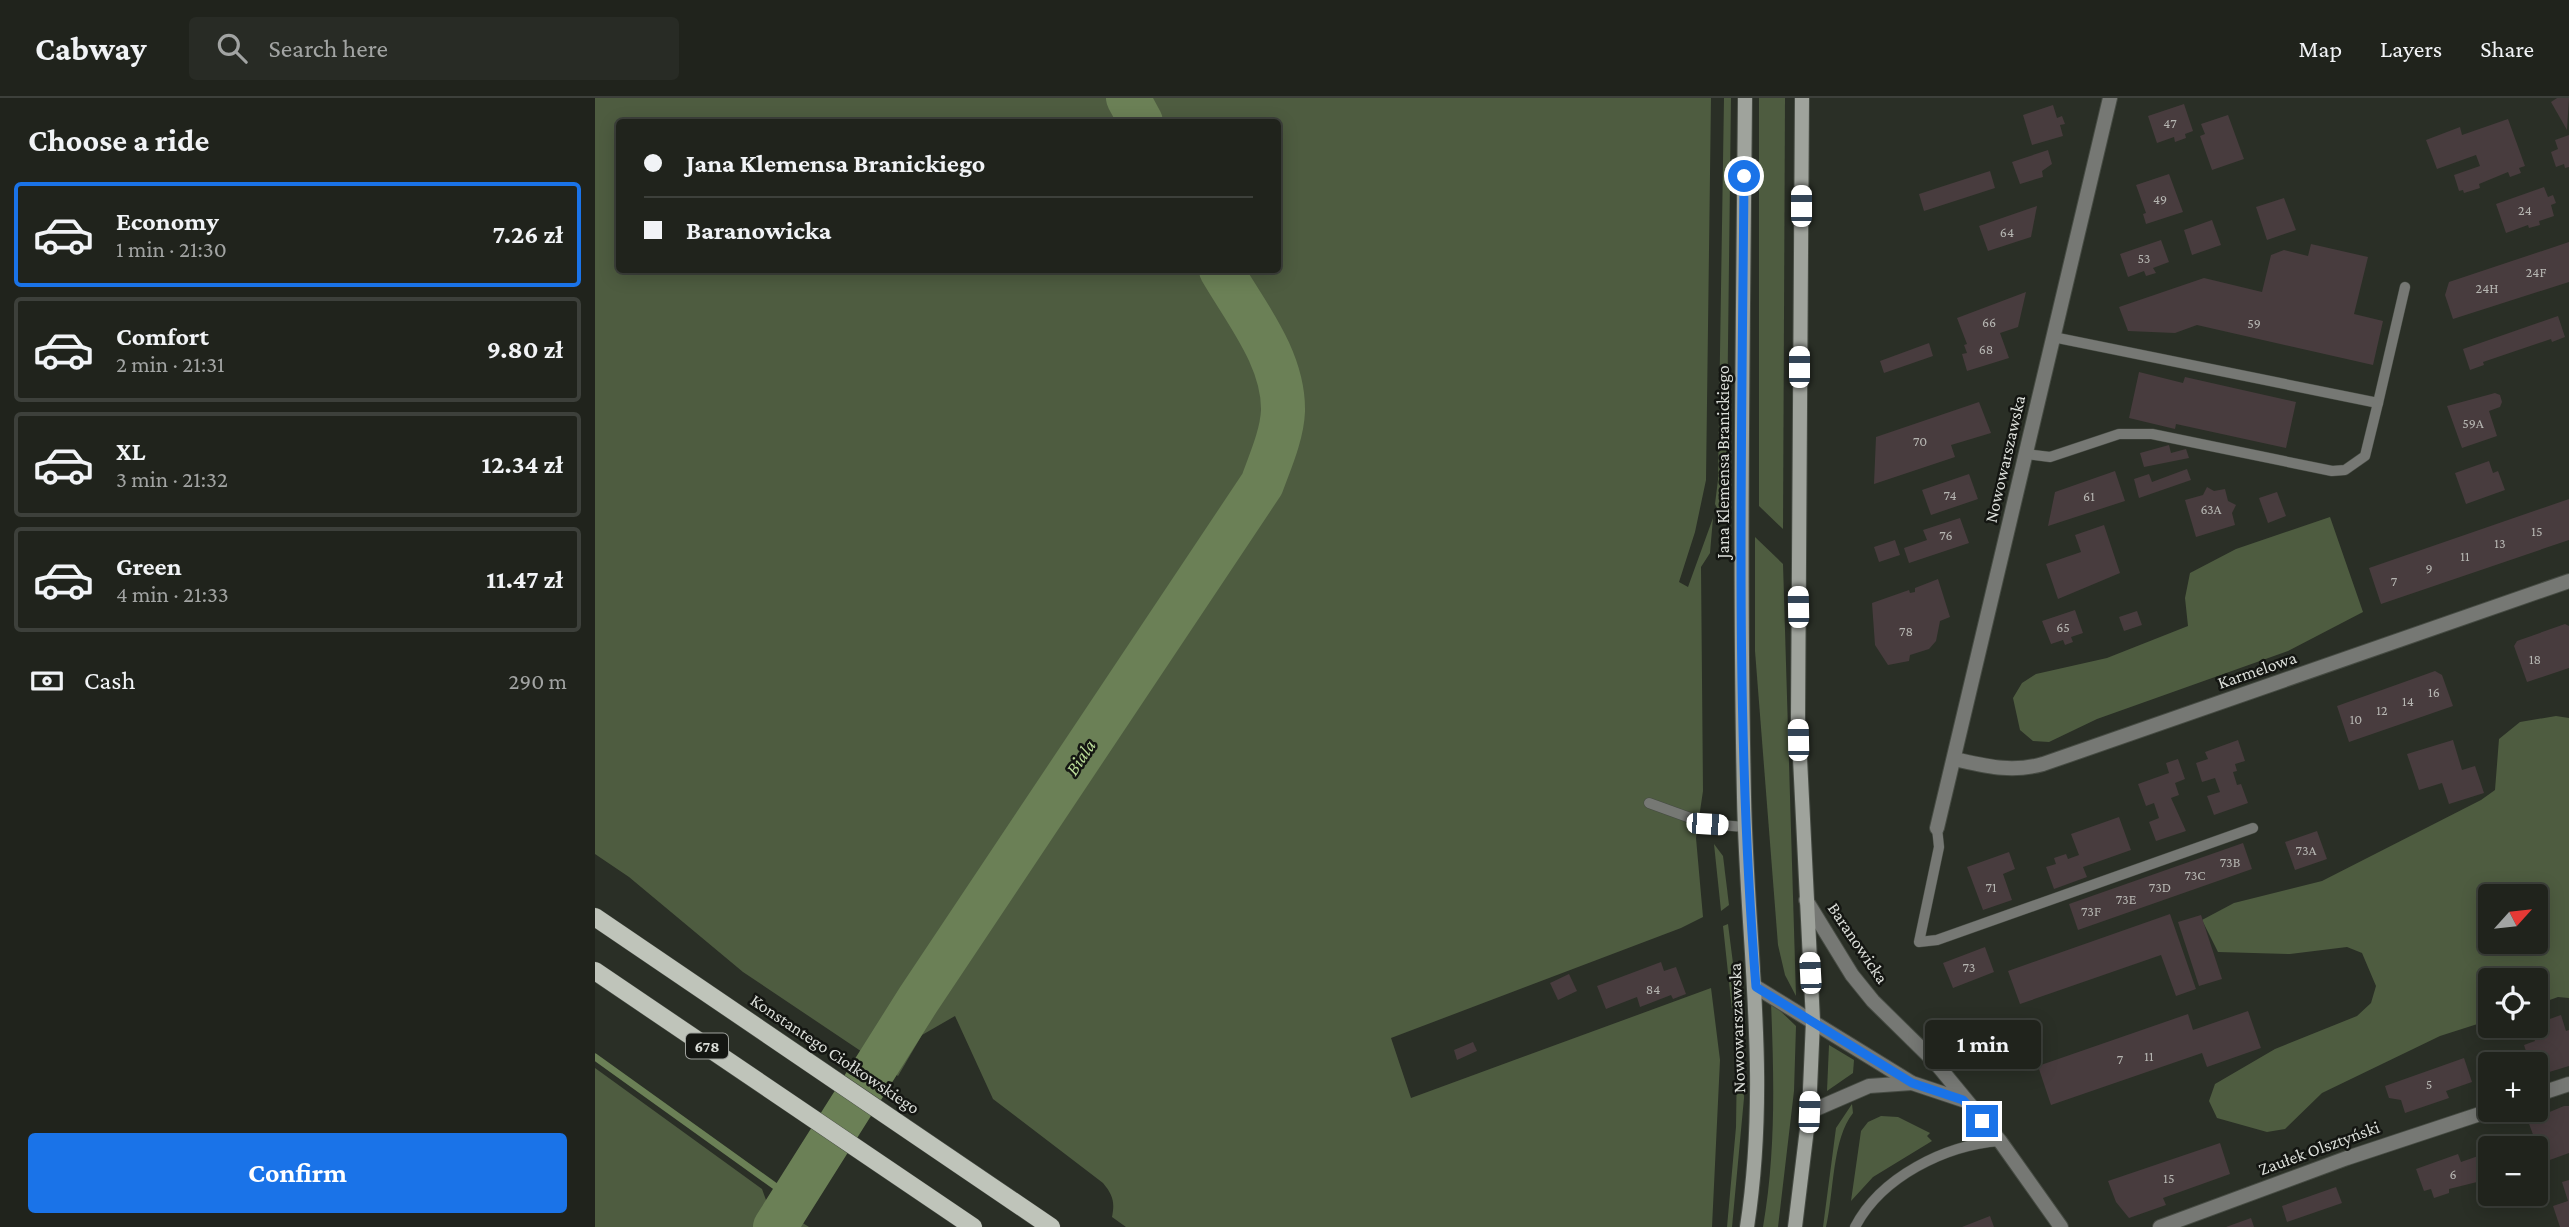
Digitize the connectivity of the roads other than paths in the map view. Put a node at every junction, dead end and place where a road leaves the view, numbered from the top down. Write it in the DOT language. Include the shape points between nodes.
graph roads {
  1 [pos="1745,98"];
  2 [pos="1802,98"];
  3 [pos="2110,98"];
  4 [pos="2405,287"];
  5 [pos="2053,337"];
  6 [pos="2378,403"];
  7 [pos="2026,454"];
  8 [pos="2569,581"];
  9 [pos="1954,759"];
  10 [pos="1649,803"];
  11 [pos="1745,827"];
  12 [pos="1937,828"];
  13 [pos="2253,828"];
  14 [pos="1806,900"];
  15 [pos="595,917"];
  16 [pos="595,971"];
  17 [pos="1756,987"];
  18 [pos="1813,1021"];
  19 [pos="1912,1083"];
  20 [pos="2569,1084"];
  21 [pos="2548,1091"];
  22 [pos="1963,1100"];
  23 [pos="1809,1112"];
  24 [pos="2478,1115"];
  25 [pos="2000,1141"];
  26 [pos="973,1227"];
  27 [pos="1051,1227"];
  28 [pos="1747,1227"];
  29 [pos="1795,1227"];
  30 [pos="1855,1227"];
  31 [pos="2061,1227"];
  32 [pos="2160,1227"];
  1 -- 11 [label="main road, Jana Klemensa Branickiego" via="1741,520"];
  2 -- 14 [label="main road" via="1798,718"];
  3 -- 5 [label="street, Nowowarszawska"];
  4 -- 6 [label="lane"];
  5 -- 6 [label="lane"];
  5 -- 7 [label="street, Nowowarszawska"];
  6 -- 7 [label="lane" via="2365,456 2345,470 2152,434 2119,434 2050,457"];
  7 -- 9 [label="street, Nowowarszawska"];
  8 -- 9 [label="street, Karmelowa" via="2024,770 1996,770"];
  9 -- 12 [label="street, Nowowarszawska"];
  10 -- 11 [label="lane" via="1707,824"];
  11 -- 17 [label="main road, Nowowarszawska"];
  12 -- 13 [label="lane" via="1939,846 1919,942 1937,940"];
  14 -- 18 [label="main road"];
  14 -- 22 [label="street, Baranowicka" via="1852,975 1934,1061"];
  15 -- 27 [label="main road, Konstantego Ciołkowskiego / 678"];
  16 -- 26 [label="main road, 678"];
  17 -- 18 [label="street, Baranowicka"];
  17 -- 28 [label="main road, Nowowarszawska" via="1758,1126"];
  18 -- 19 [label="street, Baranowicka"];
  18 -- 23 [label="main road"];
  19 -- 22 [label="street, Baranowicka"];
  19 -- 23 [label="street, Baranowicka" via="1869,1086"];
  20 -- 21 [label="street"];
  22 -- 25 [label="street, Baranowicka"];
  23 -- 29 [label="main road"];
  24 -- 32 [label="street, Zaułek Olsztyński"];
  25 -- 30 [label="lane" via="1956,1150 1916,1168 1876,1197"];
  25 -- 31 [label="street, Baranowicka"];
}
